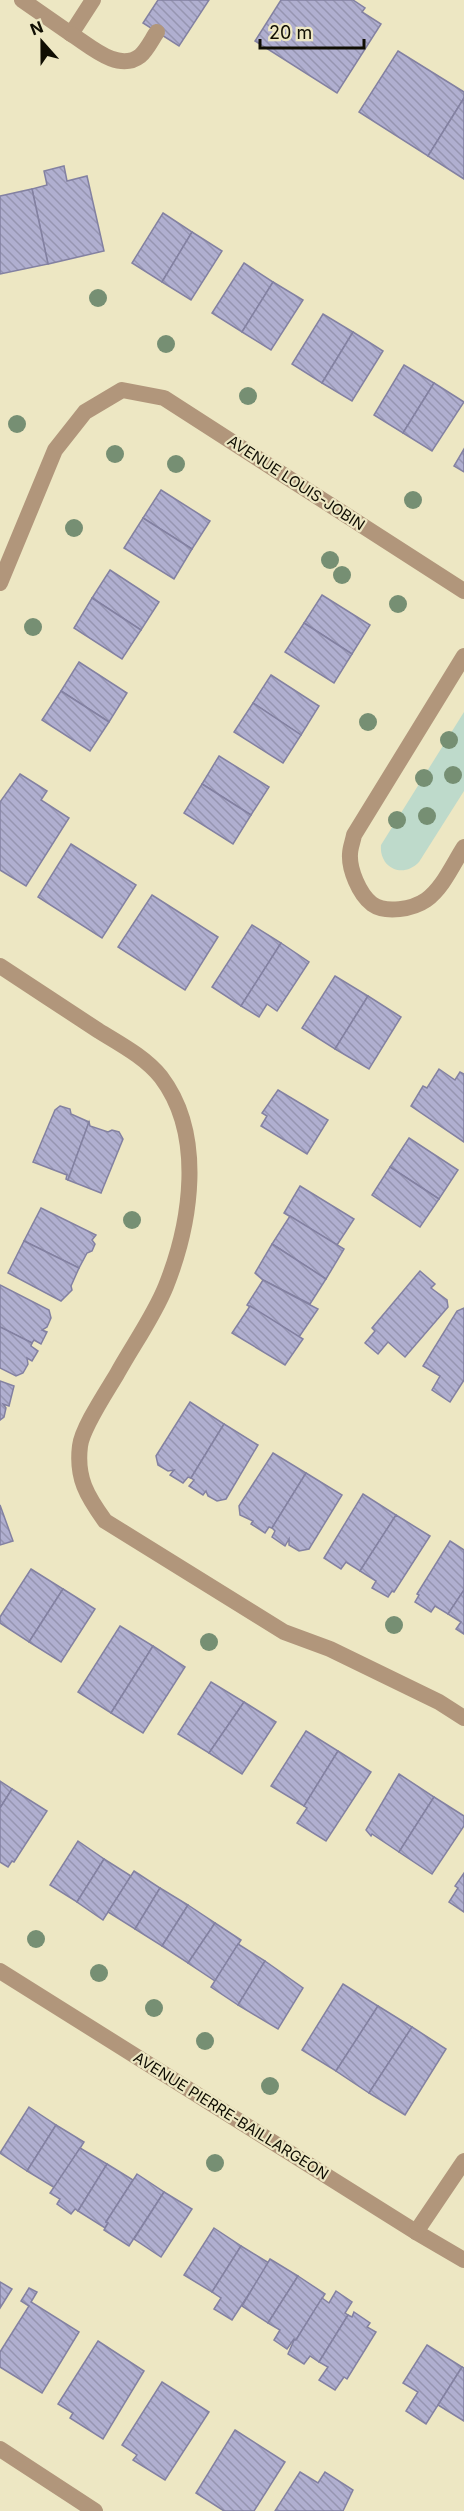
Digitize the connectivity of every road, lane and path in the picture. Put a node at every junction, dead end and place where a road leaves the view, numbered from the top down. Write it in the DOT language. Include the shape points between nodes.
graph roads {
  1 [pos="22,0"];
  2 [pos="93,0"];
  3 [pos="157,32"];
  4 [pos="71,34"];
  5 [pos="0,584"];
  6 [pos="464,591"];
  7 [pos="464,656"];
  8 [pos="464,847"];
  9 [pos="0,966"];
  10 [pos="464,1718"];
  11 [pos="0,1971"];
  12 [pos="464,2161"];
  13 [pos="416,2232"];
  14 [pos="464,2260"];
  15 [pos="0,2449"];
  16 [pos="95,2511"];
  1 -- 4 [label="street"];
  2 -- 4 [label="street"];
  3 -- 4 [label="street" via="140,56 128,61 114,61"];
  5 -- 6 [label="street, AVENUE LOUIS-JOBIN" via="55,450 85,412 122,390 164,398"];
  7 -- 8 [label="street" via="354,835 352,872 372,904 389,910 423,902 435,892"];
  9 -- 10 [label="street" via="140,1057 160,1076 175,1101 188,1140 188,1194 181,1243 165,1289 80,1444 79,1473 88,1498 105,1521 284,1632 330,1648 440,1702"];
  11 -- 13 [label="street, AVENUE PIERRE-BAILLARGEON"];
  12 -- 13 [label="street"];
  13 -- 14 [label="street, AVENUE PIERRE-BAILLARGEON"];
  15 -- 16 [label="street"];
}
